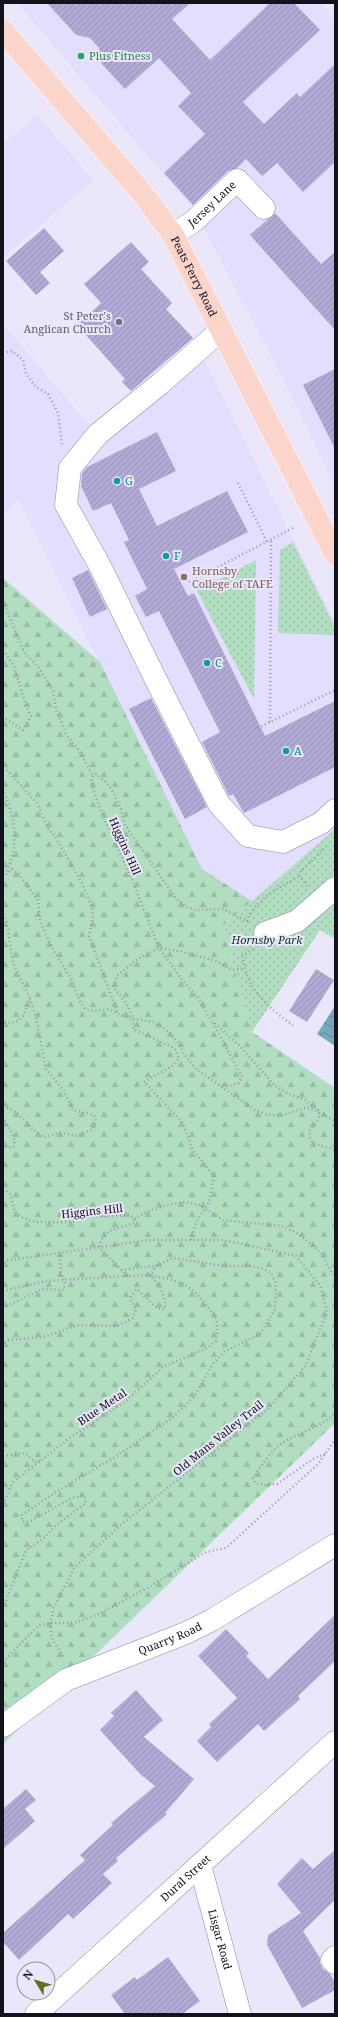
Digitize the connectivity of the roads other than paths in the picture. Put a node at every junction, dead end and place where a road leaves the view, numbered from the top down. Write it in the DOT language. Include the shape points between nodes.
graph roads {
  1 [pos="3,31"];
  2 [pos="264,208"];
  3 [pos="173,234"];
  4 [pos="221,330"];
  5 [pos="184,381"];
  6 [pos="161,383"];
  7 [pos="335,554"];
  8 [pos="335,810"];
  9 [pos="328,895"];
  10 [pos="258,928"];
  11 [pos="335,1545"];
  12 [pos="3,1726"];
  13 [pos="335,1742"];
  14 [pos="200,1865"];
  15 [pos="335,1957"];
  16 [pos="335,1963"];
  17 [pos="36,2014"];
  18 [pos="240,2014"];
  1 -- 3 [label="main road, Peats Ferry Road" via="143,194"];
  2 -- 3 [label="street, Jersey Lane" via="237,180 194,220"];
  3 -- 4 [label="main road, Peats Ferry Road"];
  4 -- 6 [label="street"];
  4 -- 7 [label="main road, Peats Ferry Road"];
  5 -- 6 [label="street"];
  6 -- 8 [label="street" via="98,434 70,468 66,505 100,566 219,804 248,836 283,842 321,823"];
  9 -- 10 [label="street" via="296,921"];
  11 -- 12 [label="street, Quarry Road" via="212,1620 186,1633 66,1680"];
  13 -- 14 [label="street, Dural Street"];
  14 -- 17 [label="street, Dural Street"];
  14 -- 18 [label="street, Lisgar Road"];
  15 -- 16 [label="street" via="332,1960"];
}
